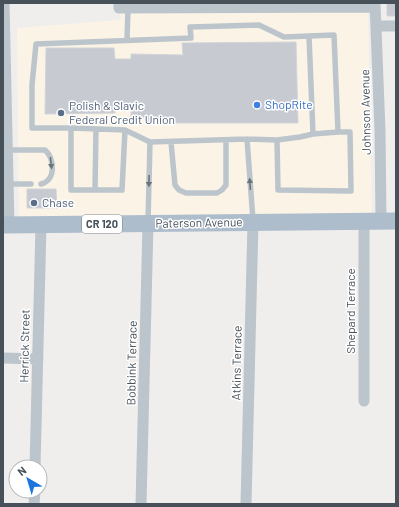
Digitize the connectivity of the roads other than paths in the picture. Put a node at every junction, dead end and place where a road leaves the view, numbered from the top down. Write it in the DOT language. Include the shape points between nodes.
graph roads {
  1 [pos="4,3"];
  2 [pos="272,5"];
  3 [pos="375,5"];
  4 [pos="124,6"];
  5 [pos="376,26"];
  6 [pos="396,26"];
  7 [pos="309,36"];
  8 [pos="127,40"];
  9 [pos="5,99"];
  10 [pos="71,128"];
  11 [pos="96,129"];
  12 [pos="125,130"];
  13 [pos="338,132"];
  14 [pos="313,134"];
  15 [pos="247,139"];
  16 [pos="226,140"];
  17 [pos="277,140"];
  18 [pos="150,142"];
  19 [pos="171,142"];
  20 [pos="8,150"];
  21 [pos="8,184"];
  22 [pos="31,184"];
  23 [pos="41,184"];
  24 [pos="95,190"];
  25 [pos="364,221"];
  26 [pos="389,221"];
  27 [pos="253,222"];
  28 [pos="148,224"];
  29 [pos="6,225"];
  30 [pos="41,225"];
  31 [pos="3,358"];
  32 [pos="38,359"];
  33 [pos="364,401"];
  34 [pos="35,459"];
  35 [pos="141,504"];
  36 [pos="246,504"];
  1 -- 9 [label="street"];
  2 -- 3 [label="street"];
  2 -- 4 [label="street"];
  3 -- 5 [label="street, Johnson Avenue"];
  4 -- 8 [label="lane"];
  5 -- 6 [label="street"];
  5 -- 26 [label="street, Johnson Avenue"];
  7 -- 8 [label="lane" via="284,37 259,25 190,27 191,38"];
  7 -- 13 [label="lane" via="334,35"];
  7 -- 14 [label="lane"];
  8 -- 10 [label="lane" via="36,44 32,85 32,128"];
  9 -- 20 [label="street"];
  10 -- 11 [label="lane"];
  10 -- 24 [label="lane" via="71,190"];
  11 -- 12 [label="lane"];
  11 -- 24 [label="lane"];
  12 -- 18 [label="lane"];
  12 -- 24 [label="lane" via="122,190"];
  13 -- 14 [label="lane"];
  13 -- 17 [label="lane" via="350,132 351,191 278,190"];
  14 -- 17 [label="lane"];
  15 -- 16 [label="lane"];
  15 -- 17 [label="lane"];
  27 -- 15 [label="lane, one-way"];
  16 -- 19 [label="lane"];
  16 -- 19 [label="lane" via="226,185 217,193 186,193 179,190 175,185"];
  18 -- 19 [label="lane"];
  18 -- 28 [label="lane, one-way"];
  20 -- 21 [label="street"];
  20 -- 23 [label="lane, one-way" via="45,150 48,153 52,164 51,178"];
  21 -- 22 [label="lane"];
  21 -- 29 [label="street"];
  25 -- 26 [label="main road, Paterson Avenue / CR 120"];
  25 -- 27 [label="main road, Paterson Avenue / CR 120"];
  25 -- 33 [label="street, Shepard Terrace"];
  27 -- 28 [label="main road, Paterson Avenue / CR 120"];
  27 -- 36 [label="street, Atkins Terrace"];
  28 -- 30 [label="main road, Paterson Avenue / CR 120"];
  28 -- 35 [label="street, Bobbink Terrace"];
  29 -- 30 [label="main road, Paterson Avenue / CR 120"];
  30 -- 32 [label="street, Herrick Street"];
  31 -- 32 [label="street"];
  32 -- 34 [label="street, Herrick Street"];
}
